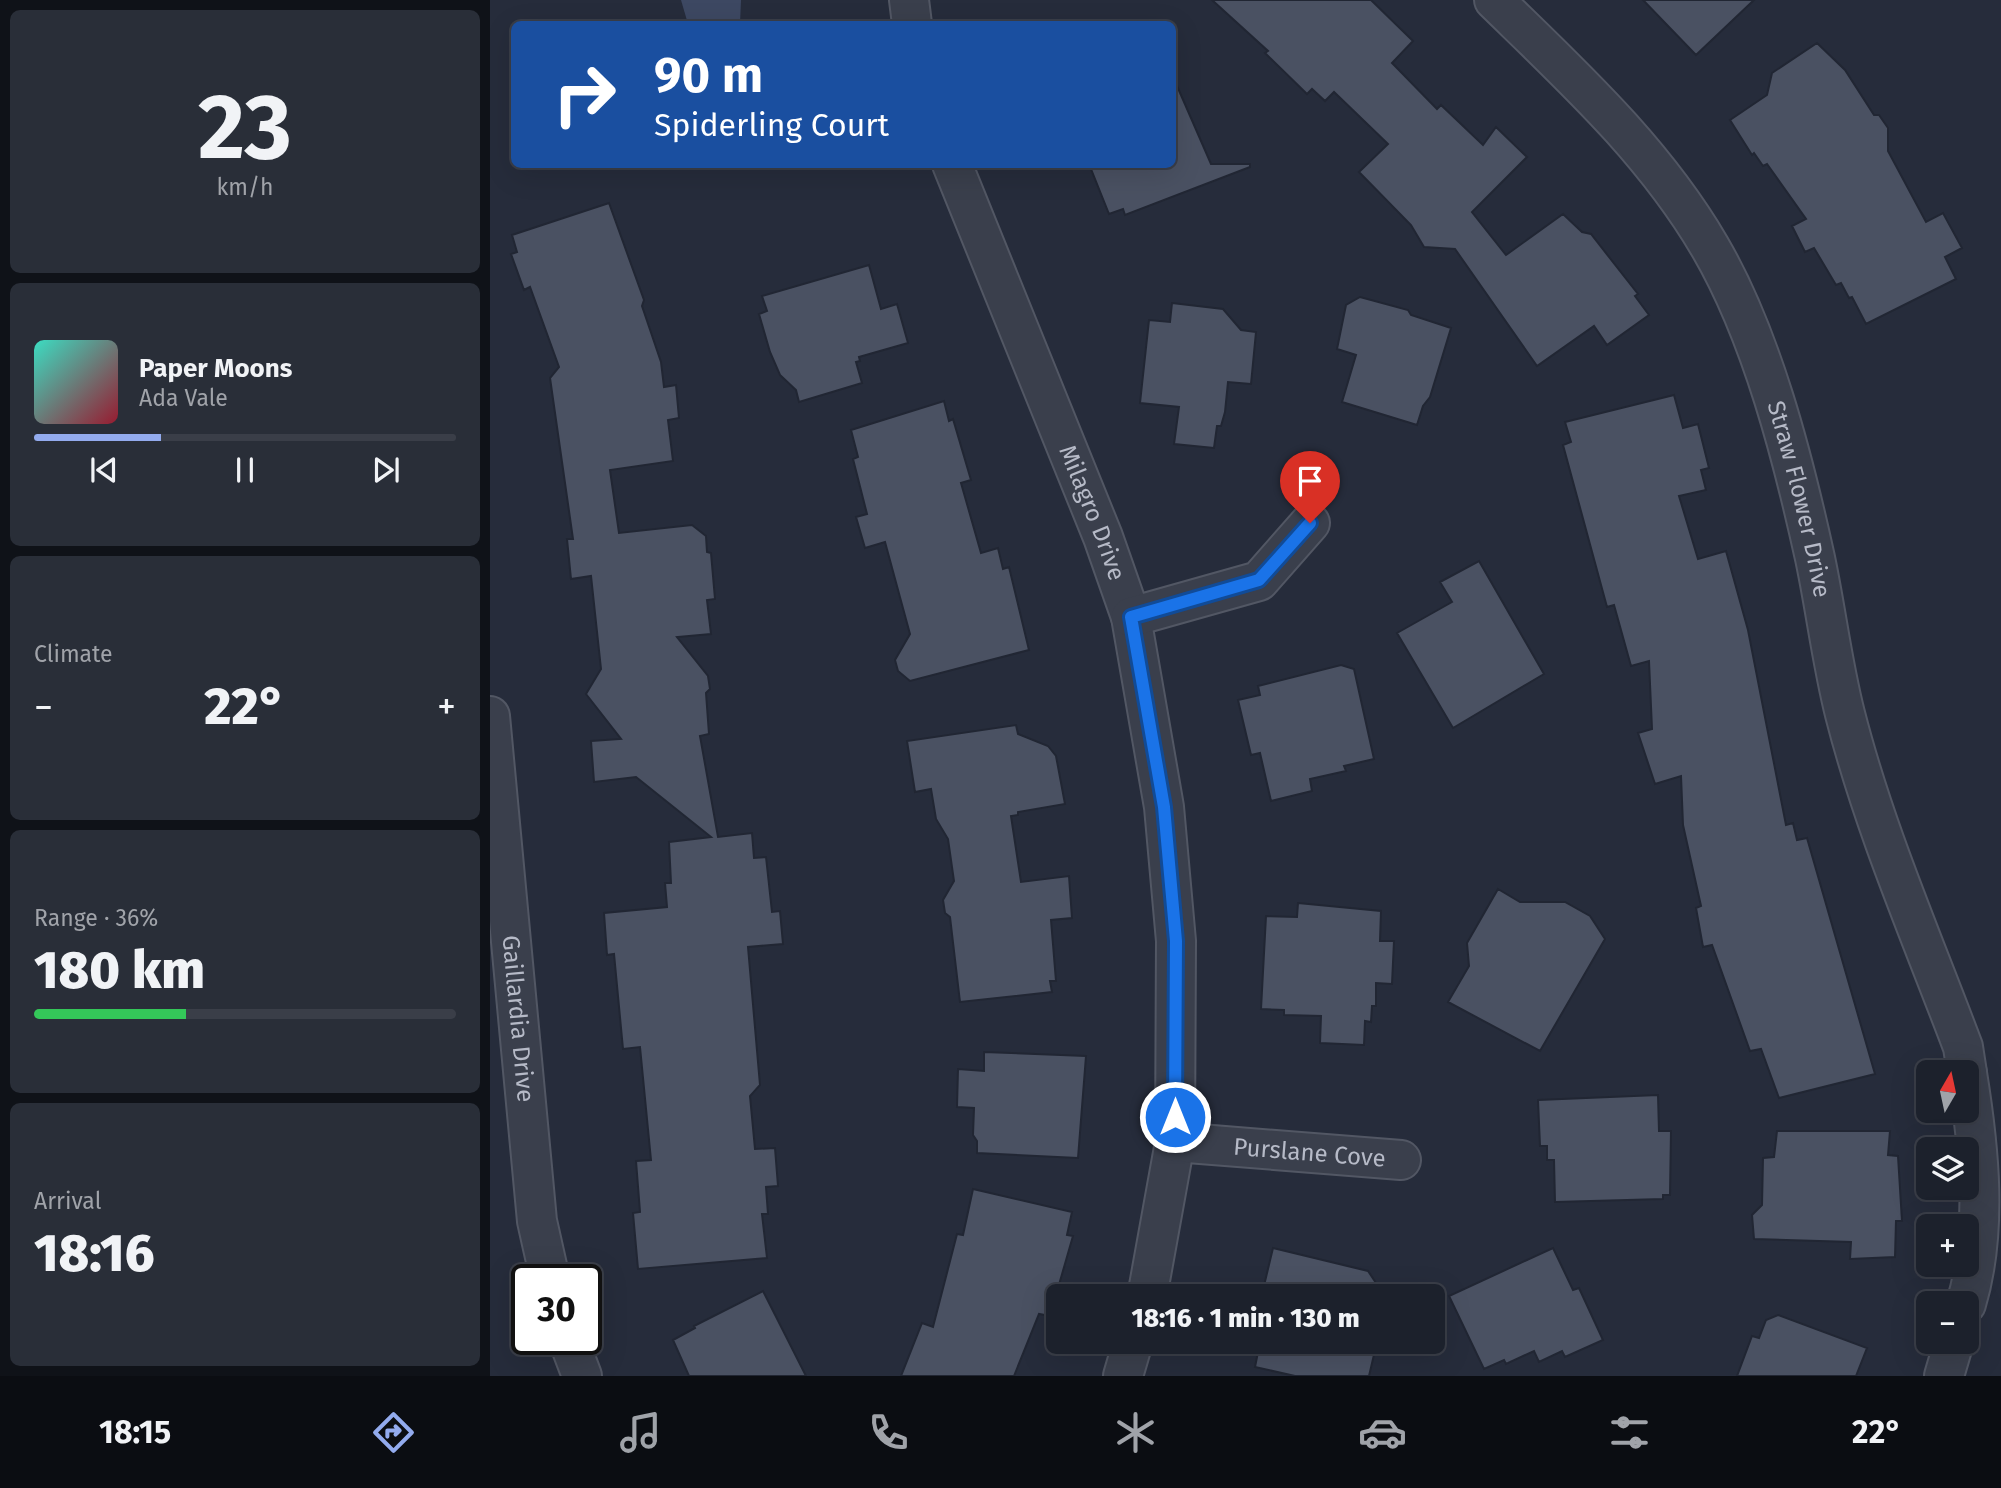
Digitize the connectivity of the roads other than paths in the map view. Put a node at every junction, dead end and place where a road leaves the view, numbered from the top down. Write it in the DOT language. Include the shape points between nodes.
graph roads {
  1 [pos="909,0"];
  2 [pos="1494,0"];
  3 [pos="912,21"];
  4 [pos="954,168"];
  5 [pos="1310,523"];
  6 [pos="1131,617"];
  7 [pos="490,716"];
  8 [pos="1965,1060"];
  9 [pos="1975,1124"];
  10 [pos="1175,1142"];
  11 [pos="1401,1160"];
  12 [pos="547,1264"];
  13 [pos="1149,1284"];
  14 [pos="1968,1291"];
  15 [pos="1129,1354"];
  16 [pos="1950,1354"];
  17 [pos="574,1355"];
  18 [pos="582,1376"];
  19 [pos="1123,1376"];
  20 [pos="1944,1376"];
  1 -- 3 [label="street"];
  2 -- 8 [label="street, Straw Flower Drive" via="1608,110 1653,166 1710,247 1754,341 1815,558 1845,715"];
  4 -- 6 [label="street, Milagro Drive"];
  5 -- 6 [label="street" via="1259,580"];
  6 -- 10 [label="street, Milagro Drive" via="1166,821 1176,941"];
  7 -- 12 [label="street, Gaillardia Drive" via="537,1221"];
  9 -- 14 [label="street, Straw Flower Drive" via="1979,1219"];
  10 -- 11 [label="street, Purslane Cove"];
  10 -- 13 [label="street, Milagro Drive"];
  15 -- 19 [label="street"];
  16 -- 20 [label="street"];
  17 -- 18 [label="street"];
}
